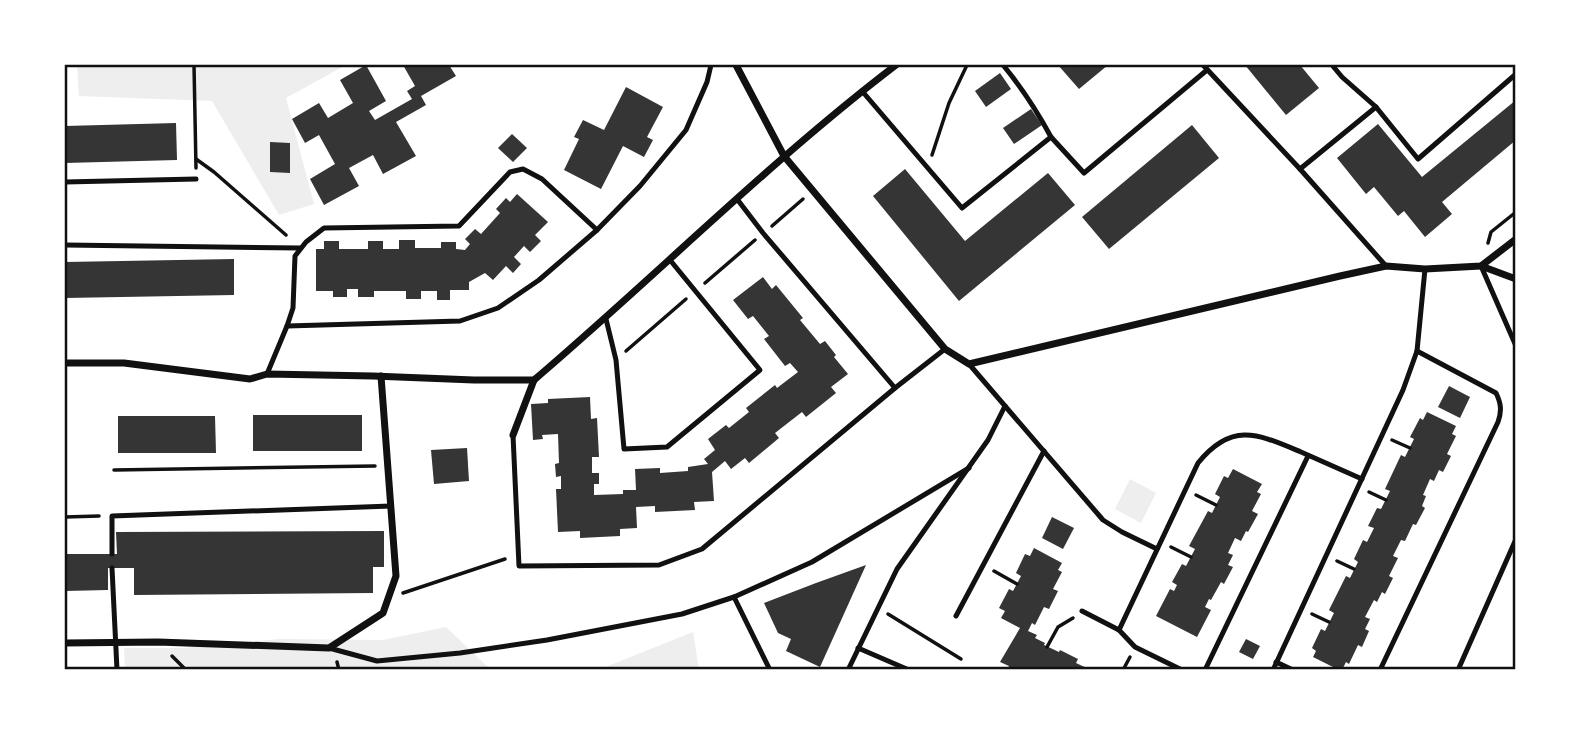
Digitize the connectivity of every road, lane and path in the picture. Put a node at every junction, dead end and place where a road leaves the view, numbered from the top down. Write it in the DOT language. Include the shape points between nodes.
graph roads {
  1 [pos="194,65"];
  2 [pos="711,65"];
  3 [pos="736,65"];
  4 [pos="896,65"];
  5 [pos="967,65"];
  6 [pos="1003,65"];
  7 [pos="1332,65"];
  8 [pos="1205,67"];
  9 [pos="1516,74"];
  10 [pos="862,91"];
  11 [pos="1376,107"];
  12 [pos="1051,138"];
  13 [pos="784,156"];
  14 [pos="195,159"];
  15 [pos="928,167"];
  16 [pos="1300,169"];
  17 [pos="196,178"];
  18 [pos="65,182"];
  19 [pos="813,191"];
  20 [pos="737,199"];
  21 [pos="597,230"];
  22 [pos="763,233"];
  23 [pos="1516,239"];
  24 [pos="65,246"];
  25 [pos="301,248"];
  26 [pos="670,260"];
  27 [pos="1387,266"];
  28 [pos="1481,266"];
  29 [pos="1425,270"];
  30 [pos="1516,279"];
  31 [pos="696,290"];
  32 [pos="606,319"];
  33 [pos="288,326"];
  34 [pos="1516,346"];
  35 [pos="945,349"];
  36 [pos="1417,351"];
  37 [pos="616,360"];
  38 [pos="65,363"];
  39 [pos="969,364"];
  40 [pos="267,374"];
  41 [pos="381,376"];
  42 [pos="534,380"];
  43 [pos="895,388"];
  44 [pos="1005,406"];
  45 [pos="513,435"];
  46 [pos="1382,435"];
  47 [pos="1410,448"];
  48 [pos="1044,451"];
  49 [pos="1308,456"];
  50 [pos="388,466"];
  51 [pos="968,468"];
  52 [pos="114,470"];
  53 [pos="1362,479"];
  54 [pos="1358,487"];
  55 [pos="1185,490"];
  56 [pos="1386,500"];
  57 [pos="1216,505"];
  58 [pos="391,506"];
  59 [pos="112,516"];
  60 [pos="65,517"];
  61 [pos="1516,539"];
  62 [pos="1160,541"];
  63 [pos="1157,549"];
  64 [pos="112,554"];
  65 [pos="519,554"];
  66 [pos="1326,556"];
  67 [pos="1191,557"];
  68 [pos="983,566"];
  69 [pos="113,568"];
  70 [pos="1354,569"];
  71 [pos="1017,584"];
  72 [pos="734,597"];
  73 [pos="388,598"];
  74 [pos="878,608"];
  75 [pos="1302,609"];
  76 [pos="1082,611"];
  77 [pos="956,616"];
  78 [pos="1329,622"];
  79 [pos="1119,630"];
  80 [pos="115,642"];
  81 [pos="65,643"];
  82 [pos="1047,647"];
  83 [pos="329,648"];
  84 [pos="858,648"];
  85 [pos="961,659"];
  86 [pos="1276,662"];
  87 [pos="117,670"];
  88 [pos="770,670"];
  89 [pos="848,670"];
  90 [pos="908,670"];
  91 [pos="1182,670"];
  92 [pos="1205,670"];
  93 [pos="1273,670"];
  94 [pos="1293,670"];
  95 [pos="1380,670"];
  96 [pos="1458,670"];
  1 -- 14 [label="path"];
  2 -- 21 [label="lane" via="686,130"];
  3 -- 13 [label="street"];
  4 -- 10 [label="street"];
  5 -- 15 [label="path"];
  6 -- 12 [label="lane" via="1023,88"];
  7 -- 11 [label="lane"];
  8 -- 12 [label="lane" via="1084,173"];
  8 -- 16 [label="lane"];
  9 -- 11 [label="lane" via="1418,159"];
  10 -- 13 [label="street"];
  10 -- 15 [label="lane"];
  11 -- 16 [label="lane"];
  12 -- 15 [label="lane" via="962,208"];
  13 -- 19 [label="street"];
  13 -- 20 [label="street"];
  14 -- 17 [label="path"];
  14 -- 25 [label="path"];
  16 -- 27 [label="lane"];
  17 -- 18 [label="lane"];
  19 -- 22 [label="path"];
  19 -- 35 [label="street"];
  20 -- 22 [label="lane"];
  20 -- 26 [label="street"];
  21 -- 25 [label="lane" via="542,179 523,169 510,172 459,226 324,228"];
  21 -- 33 [label="lane" via="498,308 460,321"];
  22 -- 31 [label="path"];
  22 -- 43 [label="lane"];
  23 -- 28 [label="street"];
  24 -- 25 [label="lane"];
  25 -- 33 [label="lane" via="295,256"];
  26 -- 31 [label="lane"];
  26 -- 32 [label="street"];
  27 -- 29 [label="street"];
  27 -- 39 [label="street"];
  28 -- 29 [label="street"];
  28 -- 30 [label="street"];
  28 -- 34 [label="lane"];
  29 -- 36 [label="lane"];
  31 -- 37 [label="path"];
  31 -- 37 [label="lane" via="760,370 667,447 624,449"];
  32 -- 37 [label="lane"];
  32 -- 42 [label="street"];
  33 -- 40 [label="lane"];
  35 -- 39 [label="street"];
  35 -- 43 [label="lane"];
  36 -- 46 [label="lane"];
  36 -- 95 [label="lane" via="1496,393 1502,412"];
  38 -- 40 [label="street" via="124,363 250,379"];
  39 -- 44 [label="lane"];
  40 -- 41 [label="street"];
  41 -- 42 [label="street"];
  41 -- 50 [label="street"];
  42 -- 45 [label="street"];
  43 -- 65 [label="lane" via="702,549 659,565 519,566"];
  44 -- 48 [label="lane"];
  44 -- 51 [label="lane"];
  45 -- 65 [label="lane"];
  46 -- 47 [label="path"];
  46 -- 53 [label="lane"];
  48 -- 63 [label="lane" via="1103,520"];
  48 -- 68 [label="lane"];
  49 -- 53 [label="lane"];
  49 -- 55 [label="lane" via="1254,435 1225,439 1198,463"];
  49 -- 92 [label="lane"];
  50 -- 52 [label="path"];
  50 -- 58 [label="street"];
  51 -- 72 [label="lane" via="812,562"];
  51 -- 74 [label="lane" via="897,569"];
  53 -- 54 [label="lane"];
  54 -- 56 [label="path"];
  54 -- 66 [label="lane"];
  55 -- 57 [label="path"];
  55 -- 62 [label="lane"];
  58 -- 59 [label="lane"];
  58 -- 73 [label="street" via="396,576"];
  59 -- 60 [label="path"];
  59 -- 64 [label="lane"];
  61 -- 96 [label="lane"];
  62 -- 63 [label="lane"];
  62 -- 67 [label="path"];
  63 -- 79 [label="lane"];
  65 -- 73 [label="path"];
  66 -- 70 [label="path"];
  66 -- 75 [label="lane"];
  68 -- 71 [label="path"];
  68 -- 77 [label="lane"];
  69 -- 80 [label="lane"];
  72 -- 83 [label="lane" via="682,614 460,653 377,661"];
  72 -- 88 [label="lane"];
  73 -- 83 [label="street" via="383,613"];
  74 -- 84 [label="lane"];
  74 -- 85 [label="path"];
  75 -- 78 [label="path"];
  75 -- 86 [label="lane"];
  76 -- 79 [label="lane"];
  76 -- 82 [label="path" via="1058,627"];
  79 -- 91 [label="lane" via="1135,647"];
  80 -- 81 [label="street"];
  80 -- 83 [label="street"];
  80 -- 87 [label="lane"];
  84 -- 89 [label="lane"];
  84 -- 90 [label="lane"];
  86 -- 93 [label="lane"];
  86 -- 94 [label="lane"];
}
